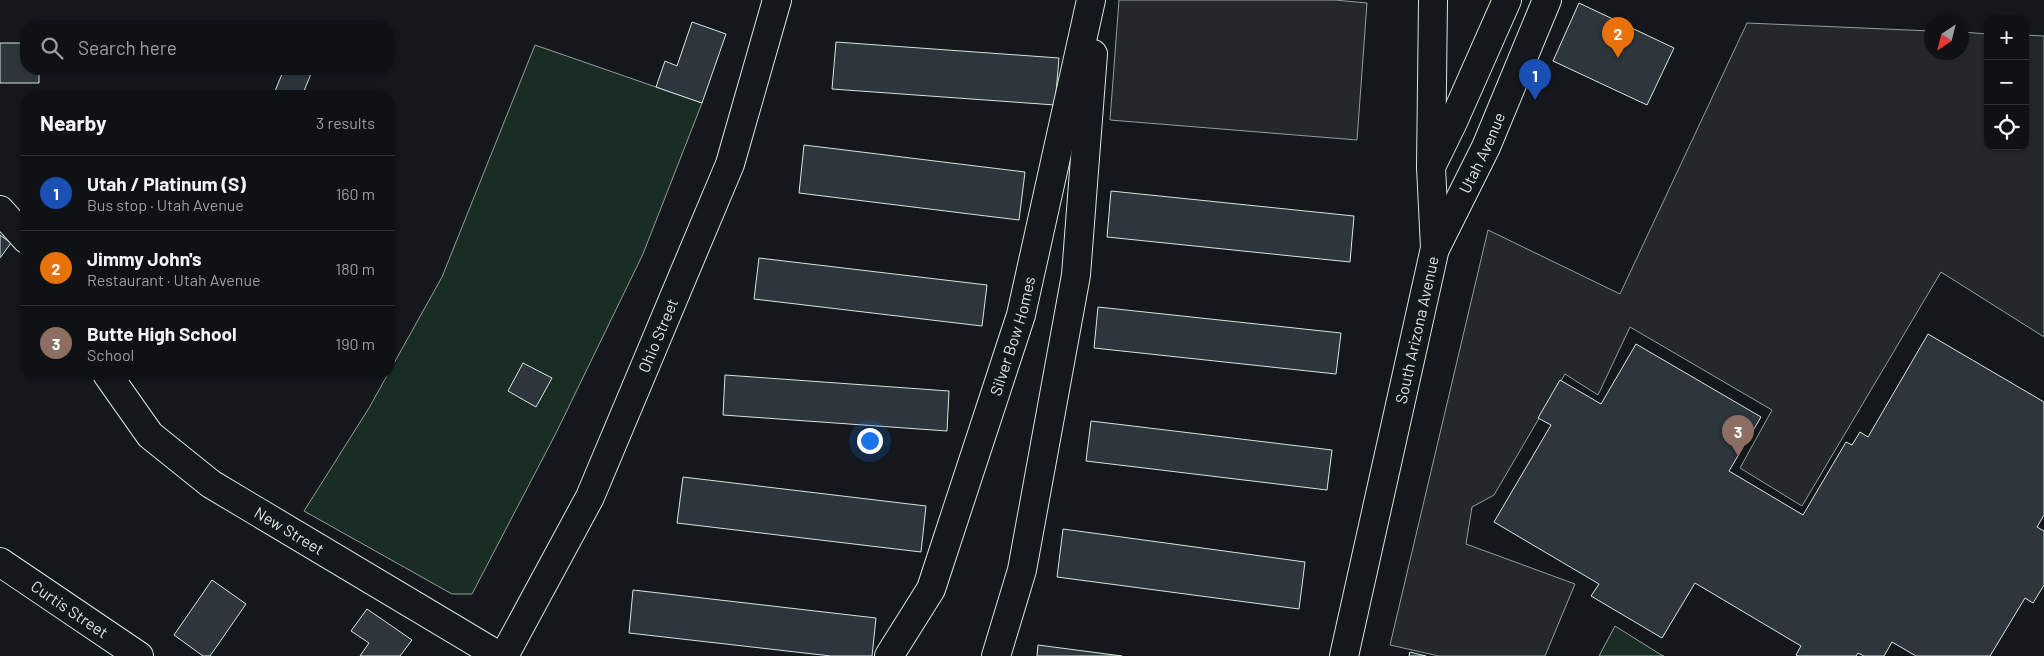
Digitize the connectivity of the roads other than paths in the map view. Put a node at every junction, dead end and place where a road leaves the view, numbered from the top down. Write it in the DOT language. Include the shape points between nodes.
graph roads {
  1 [pos="777,0"];
  2 [pos="1091,0"];
  3 [pos="1097,0"];
  4 [pos="1433,0"];
  5 [pos="1507,0"];
  6 [pos="1547,0"];
  7 [pos="1431,166"];
  8 [pos="0,210"];
  9 [pos="20,232"];
  10 [pos="1435,248"];
  11 [pos="111,380"];
  12 [pos="4,573"];
  13 [pos="139,656"];
  14 [pos="499,656"];
  15 [pos="504,656"];
  16 [pos="889,656"];
  17 [pos="996,656"];
  18 [pos="1344,656"];
  1 -- 15 [label="main road, Ohio Street" via="730,164 590,497"];
  2 -- 16 [label="main road, Silver Bow Homes" via="1021,315 931,589"];
  3 -- 17 [label="main road" via="1076,275 1022,570"];
  4 -- 7 [label="main road, South Arizona Avenue"];
  5 -- 7 [label="main road"];
  6 -- 10 [label="main road, Utah Avenue" via="1483,154"];
  7 -- 10 [label="main road, South Arizona Avenue"];
  8 -- 9 [label="main road"];
  10 -- 18 [label="main road, South Arizona Avenue"];
  11 -- 14 [label="main road, New Street" via="150,435 211,484"];
  12 -- 13 [label="main road, Curtis Street"];
}
